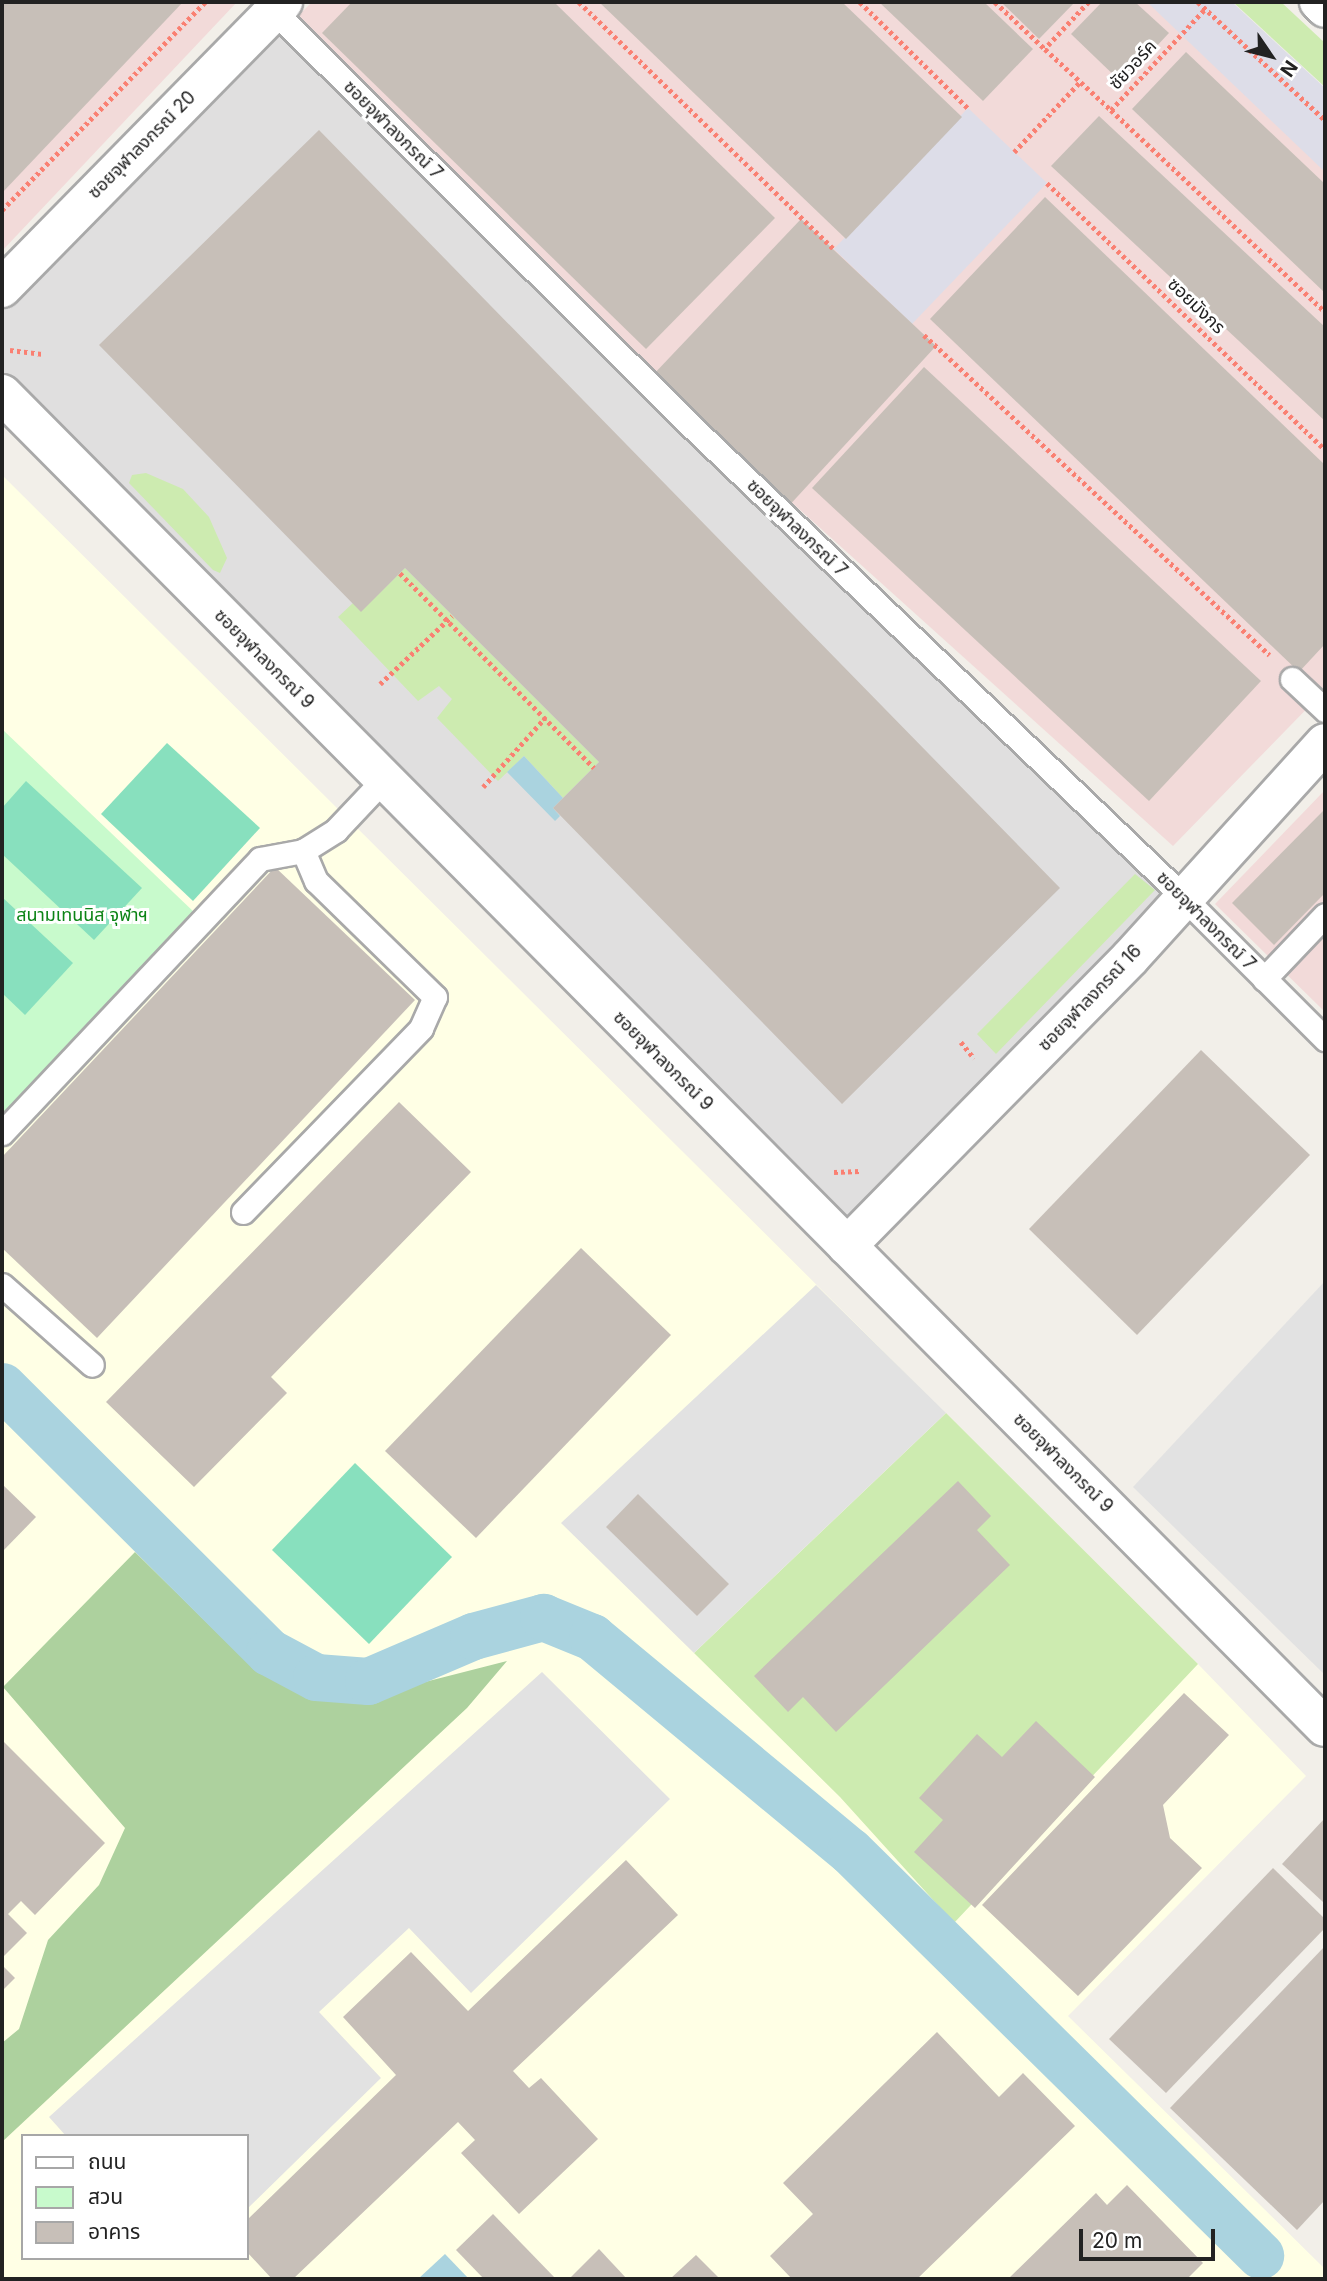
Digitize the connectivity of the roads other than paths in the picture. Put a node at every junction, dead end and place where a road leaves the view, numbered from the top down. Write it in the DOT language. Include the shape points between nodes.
graph roads {
  1 [pos="1319,2"];
  2 [pos="279,6"];
  3 [pos="1325,8"];
  4 [pos="2,288"];
  5 [pos="2,394"];
  6 [pos="1292,679"];
  7 [pos="1325,710"];
  8 [pos="1325,743"];
  9 [pos="384,779"];
  10 [pos="303,851"];
  11 [pos="1185,900"];
  12 [pos="1325,915"];
  13 [pos="1264,979"];
  14 [pos="1325,1039"];
  15 [pos="2,1133"];
  16 [pos="243,1212"];
  17 [pos="847,1246"];
  18 [pos="2,1285"];
  19 [pos="92,1365"];
  20 [pos="1325,1727"];
  1 -- 3 [label="street"];
  2 -- 4 [label="street, ซอยจุฬาลงกรณ์ 20"];
  2 -- 11 [label="lane, ซอยจุฬาลงกรณ์ 7" via="691,419"];
  5 -- 9 [label="street, ซอยจุฬาลงกรณ์ 9"];
  6 -- 7 [label="lane"];
  8 -- 11 [label="street, ซอยจุฬาลงกรณ์ 16"];
  9 -- 10 [label="lane" via="336,830"];
  9 -- 17 [label="street, ซอยจุฬาลงกรณ์ 9"];
  10 -- 15 [label="lane" via="260,859"];
  10 -- 16 [label="lane" via="316,881 435,998 421,1028"];
  11 -- 13 [label="lane, ซอยจุฬาลงกรณ์ 7"];
  11 -- 17 [label="street, ซอยจุฬาลงกรณ์ 16"];
  12 -- 13 [label="lane"];
  13 -- 14 [label="lane, ซอยจุฬาลงกรณ์ 7"];
  17 -- 20 [label="street, ซอยจุฬาลงกรณ์ 9"];
  18 -- 19 [label="lane"];
}
